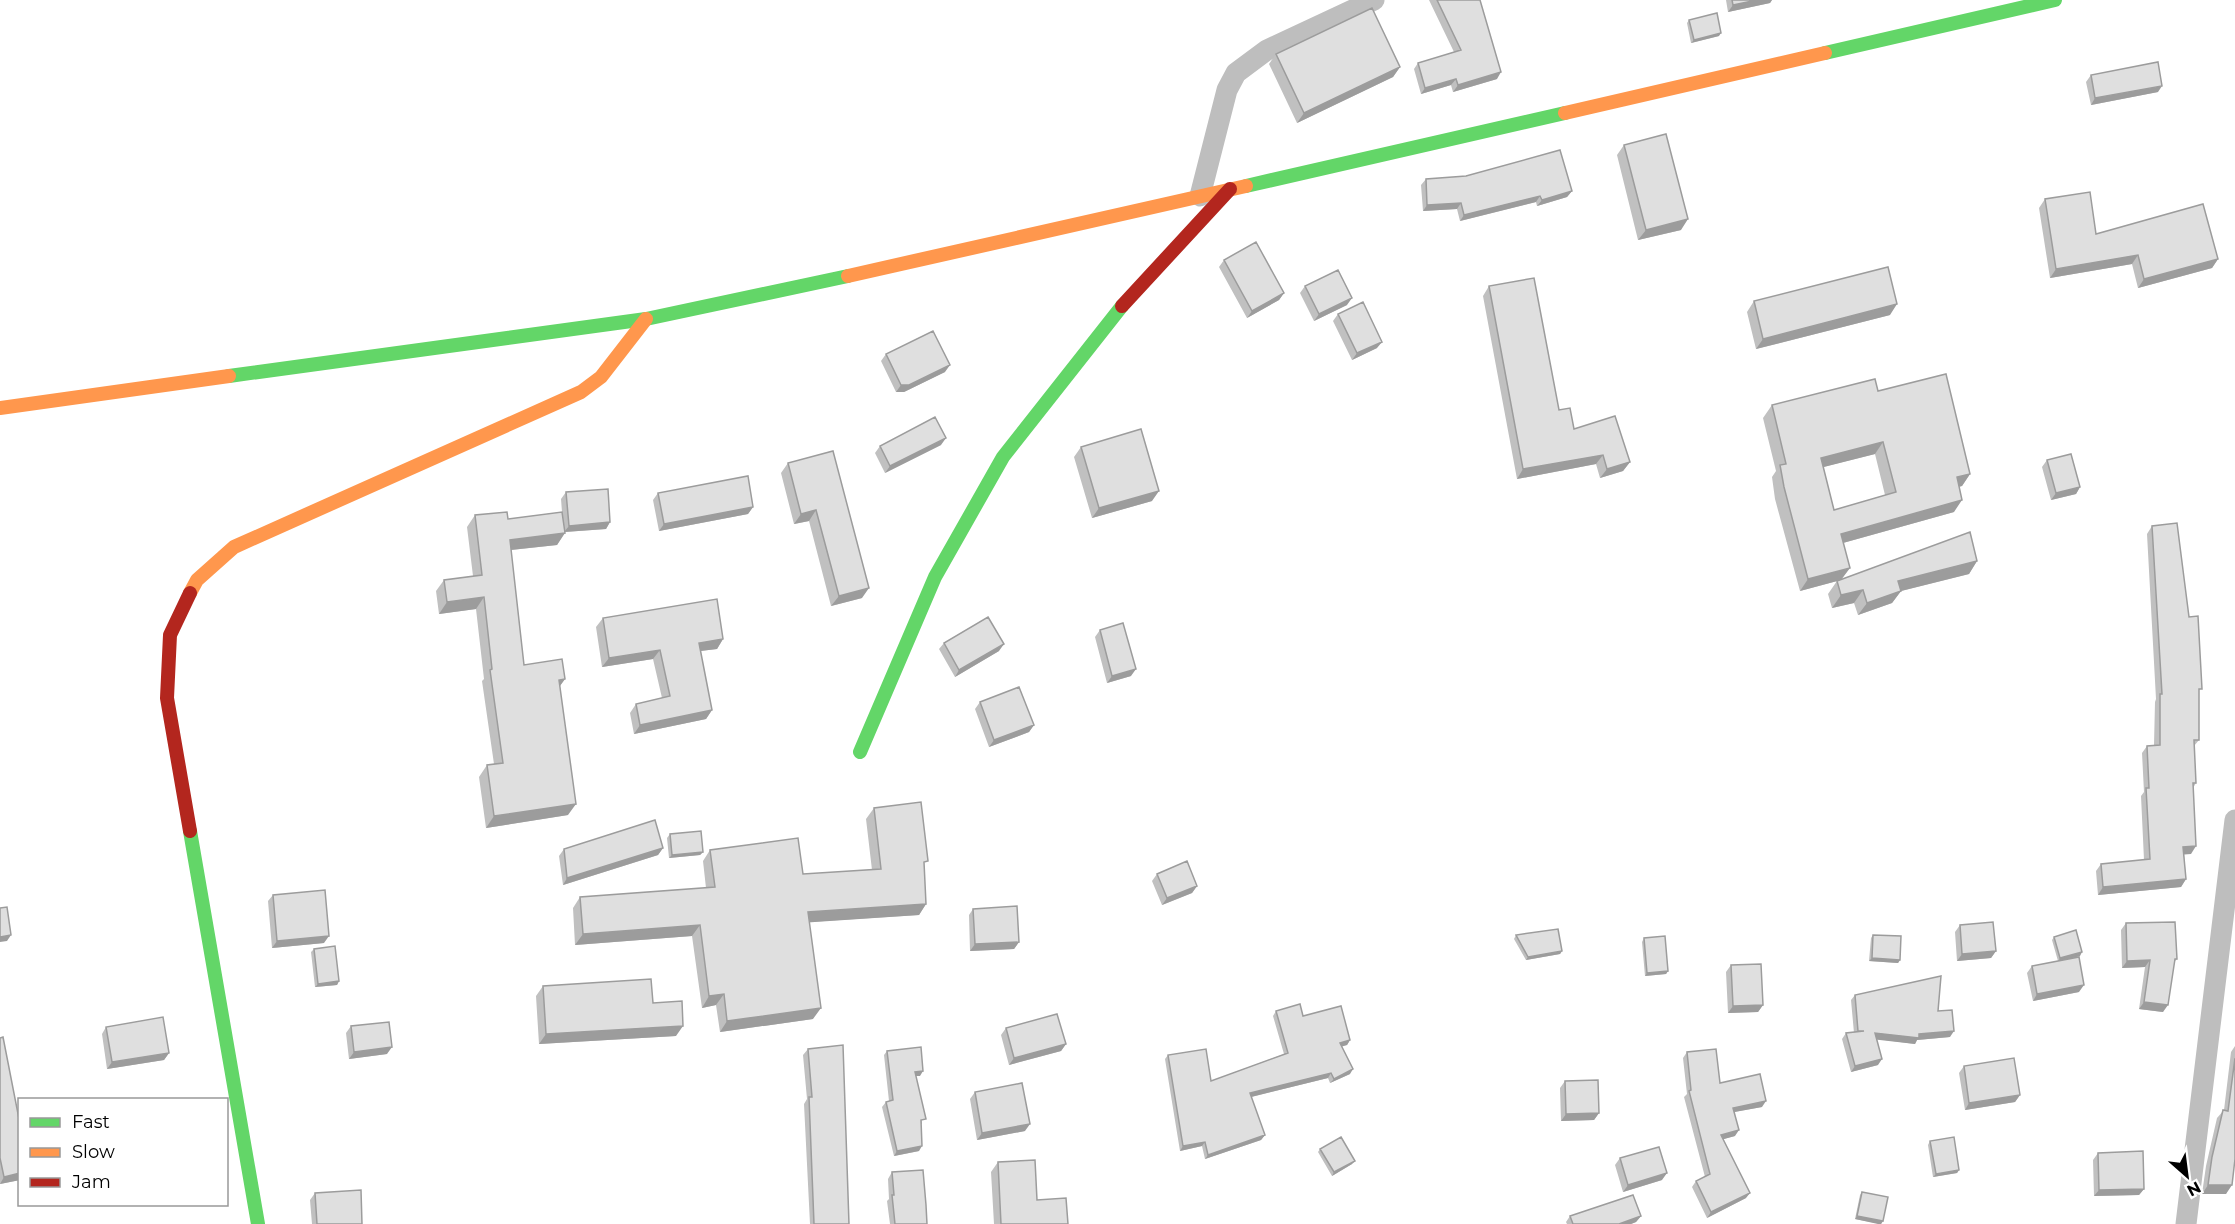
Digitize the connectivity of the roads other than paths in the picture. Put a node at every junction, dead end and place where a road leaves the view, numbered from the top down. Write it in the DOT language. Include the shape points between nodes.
graph roads {
  1 [pos="1374,0"];
  2 [pos="2055,0"];
  3 [pos="2010,6"];
  4 [pos="1230,189"];
  5 [pos="1200,196"];
  6 [pos="646,319"];
  7 [pos="0,408"];
  8 [pos="860,752"];
  9 [pos="2235,820"];
  10 [pos="258,1224"];
  11 [pos="2186,1224"];
  1 -- 5 [label="street" via="1267,50 1236,73 1227,90"];
  2 -- 3 [label="main road"];
  3 -- 4 [label="main road"];
  4 -- 5 [label="main road"];
  4 -- 8 [label="main road" via="1132,293 1003,457 935,577"];
  5 -- 6 [label="main road"];
  6 -- 7 [label="main road"];
  6 -- 10 [label="main road" via="601,377 581,392 234,547 197,580 170,635 167,698"];
  9 -- 11 [label="street"];
}
